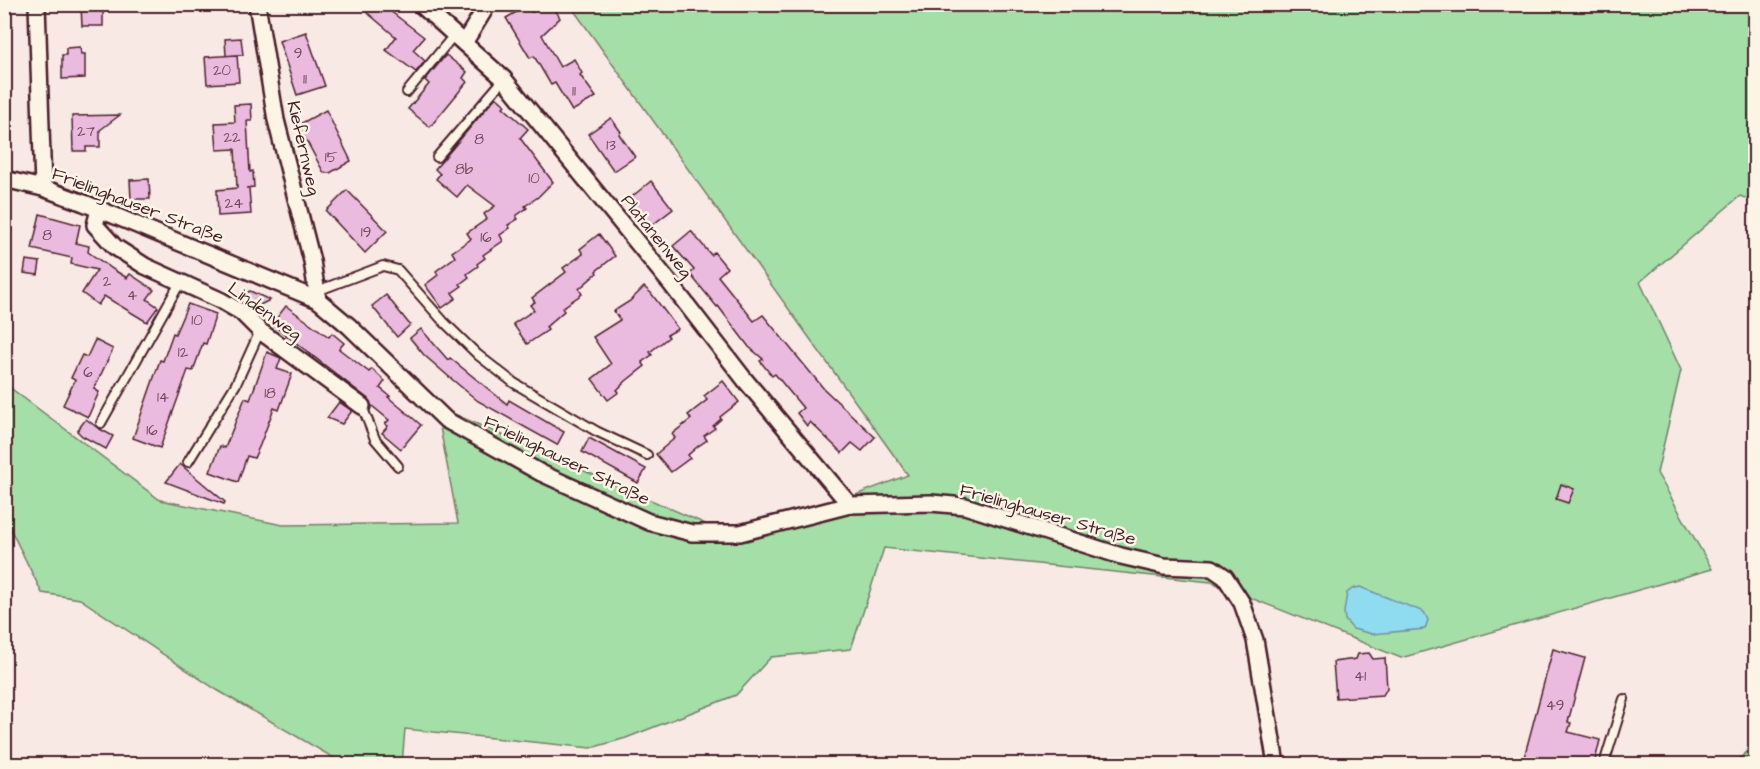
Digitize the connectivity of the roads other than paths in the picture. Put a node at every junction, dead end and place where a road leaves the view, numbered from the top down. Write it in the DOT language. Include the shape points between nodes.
graph roads {
  1 [pos="37,4"];
  2 [pos="257,4"];
  3 [pos="420,4"];
  4 [pos="488,4"];
  5 [pos="459,39"];
  6 [pos="504,79"];
  7 [pos="407,92"];
  8 [pos="437,158"];
  9 [pos="4,179"];
  10 [pos="43,188"];
  11 [pos="99,210"];
  12 [pos="181,281"];
  13 [pos="317,295"];
  14 [pos="260,331"];
  15 [pos="362,406"];
  16 [pos="101,423"];
  17 [pos="647,455"];
  18 [pos="188,462"];
  19 [pos="398,466"];
  20 [pos="850,505"];
  21 [pos="1623,699"];
  22 [pos="1276,765"];
  23 [pos="1604,765"];
  1 -- 10 [label="street"];
  2 -- 13 [label="street, Kiefernweg" via="276,120"];
  3 -- 5 [label="street, Platanenweg"];
  4 -- 5 [label="street"];
  5 -- 6 [label="street, Platanenweg"];
  5 -- 7 [label="lane"];
  6 -- 8 [label="lane"];
  6 -- 20 [label="street, Platanenweg"];
  9 -- 10 [label="street, Frielinghauser Straße"];
  10 -- 11 [label="street, Frielinghauser Straße"];
  11 -- 12 [label="street, Lindenweg" via="95,225 115,247 145,266"];
  11 -- 13 [label="street, Frielinghauser Straße"];
  12 -- 14 [label="street, Lindenweg" via="241,312"];
  12 -- 16 [label="lane"];
  13 -- 17 [label="lane" via="383,266 399,270 478,356 514,383 596,431"];
  13 -- 20 [label="street, Frielinghauser Straße" via="446,420 542,474 649,522 692,533 740,532"];
  14 -- 15 [label="street, Lindenweg"];
  14 -- 18 [label="lane" via="236,384"];
  15 -- 19 [label="lane" via="375,440"];
  20 -- 22 [label="street, Frielinghauser Straße" via="965,506 1121,556 1164,566 1212,568 1225,578 1242,603 1255,640"];
  21 -- 23 [label="lane"];
}
